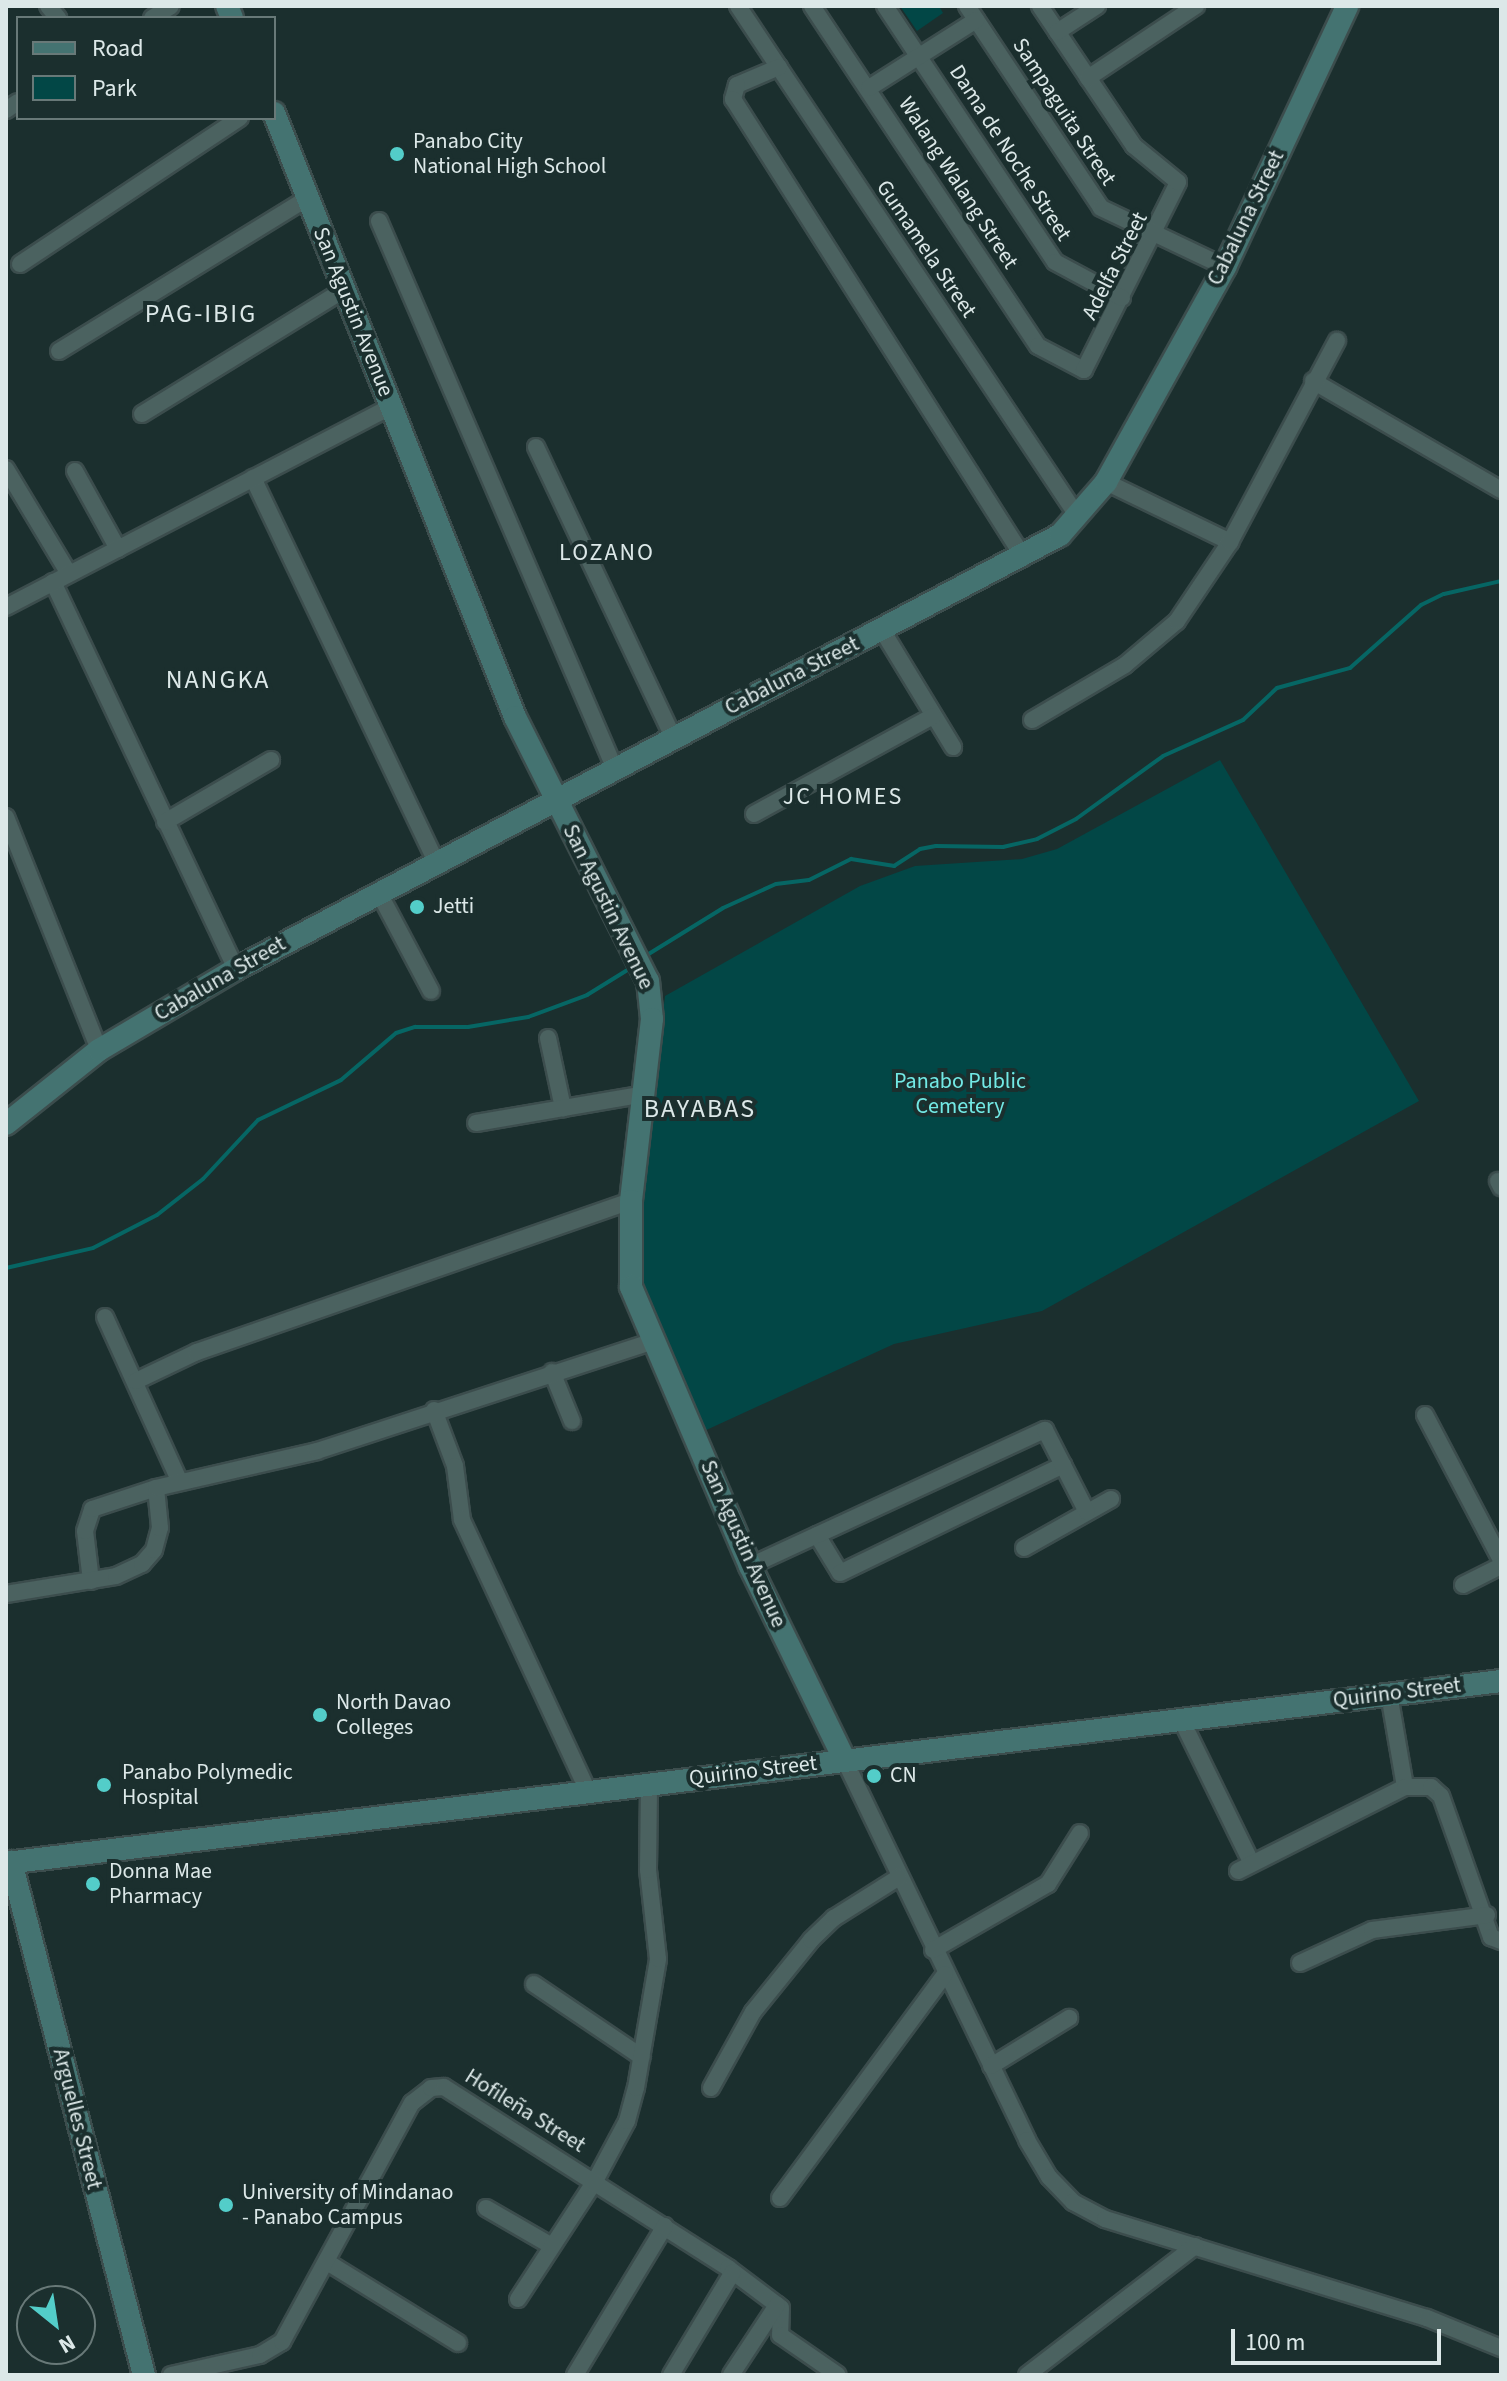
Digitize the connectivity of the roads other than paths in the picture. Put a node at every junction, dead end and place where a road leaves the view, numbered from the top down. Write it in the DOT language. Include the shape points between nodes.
graph roads {
  1 [pos="738,6"];
  2 [pos="812,6"];
  3 [pos="885,6"];
  4 [pos="1040,6"];
  5 [pos="1097,6"];
  6 [pos="1196,6"];
  7 [pos="1347,6"];
  8 [pos="972,13"];
  9 [pos="1057,32"];
  10 [pos="919,55"];
  11 [pos="779,67"];
  12 [pos="1088,78"];
  13 [pos="869,88"];
  14 [pos="276,118"];
  15 [pos="237,120"];
  16 [pos="308,198"];
  17 [pos="379,221"];
  18 [pos="1156,236"];
  19 [pos="20,264"];
  20 [pos="1225,267"];
  21 [pos="342,291"];
  22 [pos="1122,298"];
  23 [pos="1337,341"];
  24 [pos="59,351"];
  25 [pos="1080,369"];
  26 [pos="1313,381"];
  27 [pos="390,407"];
  28 [pos="142,414"];
  29 [pos="536,447"];
  30 [pos="6,469"];
  31 [pos="75,471"];
  32 [pos="253,478"];
  33 [pos="1106,482"];
  34 [pos="1501,490"];
  35 [pos="1078,517"];
  36 [pos="1230,542"];
  37 [pos="118,549"];
  38 [pos="1024,558"];
  39 [pos="69,574"];
  40 [pos="53,582"];
  41 [pos="6,607"];
  42 [pos="882,630"];
  43 [pos="933,716"];
  44 [pos="1032,720"];
  45 [pos="673,737"];
  46 [pos="953,747"];
  47 [pos="271,760"];
  48 [pos="614,767"];
  49 [pos="554,799"];
  50 [pos="754,814"];
  51 [pos="6,817"];
  52 [pos="165,822"];
  53 [pos="436,861"];
  54 [pos="378,891"];
  55 [pos="236,969"];
  56 [pos="431,991"];
  57 [pos="548,1038"];
  58 [pos="99,1050"];
  59 [pos="645,1094"];
  60 [pos="563,1108"];
  61 [pos="476,1123"];
  62 [pos="6,1124"];
  63 [pos="631,1201"];
  64 [pos="105,1317"];
  65 [pos="653,1341"];
  66 [pos="552,1372"];
  67 [pos="136,1381"];
  68 [pos="434,1410"];
  69 [pos="1425,1415"];
  70 [pos="572,1421"];
  71 [pos="1063,1465"];
  72 [pos="179,1480"];
  73 [pos="156,1488"];
  74 [pos="1111,1499"];
  75 [pos="1087,1512"];
  76 [pos="817,1535"];
  77 [pos="1024,1548"];
  78 [pos="1501,1560"];
  79 [pos="750,1566"];
  80 [pos="1501,1566"];
  81 [pos="91,1581"];
  82 [pos="1463,1585"];
  83 [pos="6,1594"];
  84 [pos="1501,1681"];
  85 [pos="1389,1694"];
  86 [pos="1181,1719"];
  87 [pos="844,1759"];
  88 [pos="649,1784"];
  89 [pos="1405,1787"];
  90 [pos="588,1791"];
  91 [pos="1080,1833"];
  92 [pos="9,1862"];
  93 [pos="899,1877"];
  94 [pos="1487,1915"];
  95 [pos="1501,1941"];
  96 [pos="933,1950"];
  97 [pos="1300,1963"];
  98 [pos="945,1974"];
  99 [pos="534,1984"];
  100 [pos="1069,2018"];
  101 [pos="642,2057"];
  102 [pos="991,2066"];
  103 [pos="711,2088"];
  104 [pos="595,2181"];
  105 [pos="780,2198"];
  106 [pos="486,2208"];
  107 [pos="665,2226"];
  108 [pos="550,2245"];
  109 [pos="1195,2246"];
  110 [pos="327,2262"];
  111 [pos="733,2272"];
  112 [pos="518,2299"];
  113 [pos="777,2305"];
  114 [pos="458,2343"];
  115 [pos="1501,2348"];
  116 [pos="1038,2372"];
  117 [pos="144,2375"];
  118 [pos="171,2375"];
  119 [pos="575,2375"];
  120 [pos="671,2375"];
  121 [pos="731,2375"];
  122 [pos="838,2375"];
  1 -- 11 [label="street, Gumamela Street"];
  2 -- 13 [label="street, Walang Walang Street"];
  3 -- 10 [label="street, Dama de Noche Street"];
  4 -- 9 [label="street"];
  5 -- 9 [label="street"];
  6 -- 12 [label="street"];
  7 -- 20 [label="street, Cabaluna Street"];
  8 -- 10 [label="street"];
  8 -- 18 [label="street, Sampaguita Street" via="1101,208"];
  9 -- 12 [label="street"];
  10 -- 13 [label="street"];
  10 -- 22 [label="street, Dama de Noche Street" via="1055,262"];
  11 -- 35 [label="street, Gumamela Street"];
  11 -- 38 [label="street" via="737,85 733,99"];
  12 -- 18 [label="street, Adelfa Street" via="1143,157 1179,186"];
  13 -- 25 [label="street, Walang Walang Street" via="1038,346"];
  14 -- 16 [label="street, San Agustin Avenue"];
  15 -- 19 [label="street"];
  16 -- 21 [label="street, San Agustin Avenue"];
  16 -- 24 [label="street"];
  17 -- 48 [label="street"];
  18 -- 20 [label="street, Sampaguita Street"];
  18 -- 22 [label="street, Adelfa Street"];
  20 -- 33 [label="street, Cabaluna Street"];
  21 -- 27 [label="street, San Agustin Avenue"];
  21 -- 28 [label="street"];
  22 -- 25 [label="street, Adelfa Street" via="1090,366"];
  23 -- 26 [label="street"];
  26 -- 34 [label="street"];
  26 -- 36 [label="street"];
  27 -- 32 [label="street"];
  27 -- 49 [label="street, San Agustin Avenue" via="482,640"];
  29 -- 45 [label="street"];
  30 -- 39 [label="street"];
  31 -- 37 [label="street"];
  32 -- 37 [label="street"];
  32 -- 53 [label="street"];
  33 -- 35 [label="street, Cabaluna Street"];
  33 -- 36 [label="street"];
  35 -- 38 [label="street, Cabaluna Street"];
  36 -- 44 [label="street" via="1195,599 1162,637"];
  37 -- 39 [label="street"];
  38 -- 42 [label="street, Cabaluna Street"];
  39 -- 40 [label="street"];
  40 -- 41 [label="street"];
  40 -- 52 [label="street"];
  42 -- 43 [label="street"];
  42 -- 45 [label="street, Cabaluna Street"];
  43 -- 46 [label="street"];
  43 -- 50 [label="street"];
  45 -- 48 [label="street, Cabaluna Street"];
  47 -- 52 [label="street"];
  48 -- 49 [label="street, Cabaluna Street"];
  49 -- 53 [label="street, Cabaluna Street"];
  49 -- 59 [label="street, San Agustin Avenue" via="648,981 653,1005"];
  51 -- 58 [label="street"];
  52 -- 55 [label="street"];
  53 -- 54 [label="street, Cabaluna Street"];
  54 -- 55 [label="street, Cabaluna Street"];
  54 -- 56 [label="street"];
  55 -- 58 [label="street, Cabaluna Street"];
  57 -- 60 [label="street"];
  58 -- 62 [label="street, Cabaluna Street"];
  59 -- 60 [label="street"];
  59 -- 63 [label="street, San Agustin Avenue"];
  60 -- 61 [label="street"];
  63 -- 65 [label="street, San Agustin Avenue" via="629,1274"];
  63 -- 67 [label="street" via="197,1352"];
  64 -- 67 [label="street"];
  65 -- 66 [label="street"];
  65 -- 79 [label="street, San Agustin Avenue"];
  66 -- 68 [label="street"];
  66 -- 70 [label="street"];
  67 -- 72 [label="street"];
  68 -- 72 [label="street" via="317,1451"];
  68 -- 90 [label="street" via="455,1466 462,1520"];
  69 -- 78 [label="street"];
  71 -- 75 [label="street"];
  71 -- 76 [label="street" via="1045,1430"];
  71 -- 76 [label="street" via="840,1573"];
  72 -- 73 [label="street"];
  73 -- 81 [label="street" via="160,1517 154,1550 127,1572"];
  73 -- 81 [label="street" via="92,1509 85,1531"];
  74 -- 75 [label="street"];
  75 -- 77 [label="street"];
  76 -- 79 [label="street"];
  79 -- 87 [label="street, San Agustin Avenue"];
  80 -- 82 [label="street"];
  81 -- 83 [label="street"];
  84 -- 85 [label="street, Quirino Street"];
  85 -- 86 [label="street, Quirino Street"];
  85 -- 89 [label="street"];
  86 -- 87 [label="street, Quirino Street"];
  86 -- 89 [label="street" via="1245,1868"];
  87 -- 88 [label="street, Quirino Street"];
  87 -- 93 [label="street"];
  88 -- 90 [label="street, Quirino Street"];
  88 -- 101 [label="street" via="650,1907 658,1959"];
  89 -- 94 [label="street" via="1431,1787 1441,1796"];
  90 -- 92 [label="street, Quirino Street"];
  91 -- 96 [label="street" via="1048,1884"];
  92 -- 117 [label="street, Arguelles Street"];
  93 -- 96 [label="street"];
  93 -- 103 [label="street" via="834,1918 811,1940 753,2012"];
  94 -- 95 [label="street" via="1491,1937"];
  94 -- 97 [label="street" via="1372,1930"];
  96 -- 98 [label="street"];
  98 -- 102 [label="street"];
  98 -- 105 [label="street"];
  99 -- 101 [label="street"];
  100 -- 102 [label="street"];
  101 -- 104 [label="street" via="627,2121"];
  102 -- 109 [label="street" via="1037,2159 1073,2202 1105,2219"];
  104 -- 107 [label="street, Hofileña Street"];
  104 -- 108 [label="street"];
  104 -- 110 [label="street, Hofileña Street" via="455,2091 431,2088 412,2103"];
  106 -- 108 [label="street"];
  107 -- 111 [label="street, Hofileña Street"];
  107 -- 119 [label="street"];
  108 -- 112 [label="street"];
  109 -- 115 [label="street" via="1427,2318"];
  109 -- 116 [label="street"];
  110 -- 114 [label="street"];
  110 -- 118 [label="street, Hofileña Street" via="288,2334 271,2351"];
  111 -- 113 [label="street, Hofileña Street"];
  111 -- 120 [label="street"];
  113 -- 121 [label="street"];
  113 -- 122 [label="street" via="783,2313 780,2335"];
}
